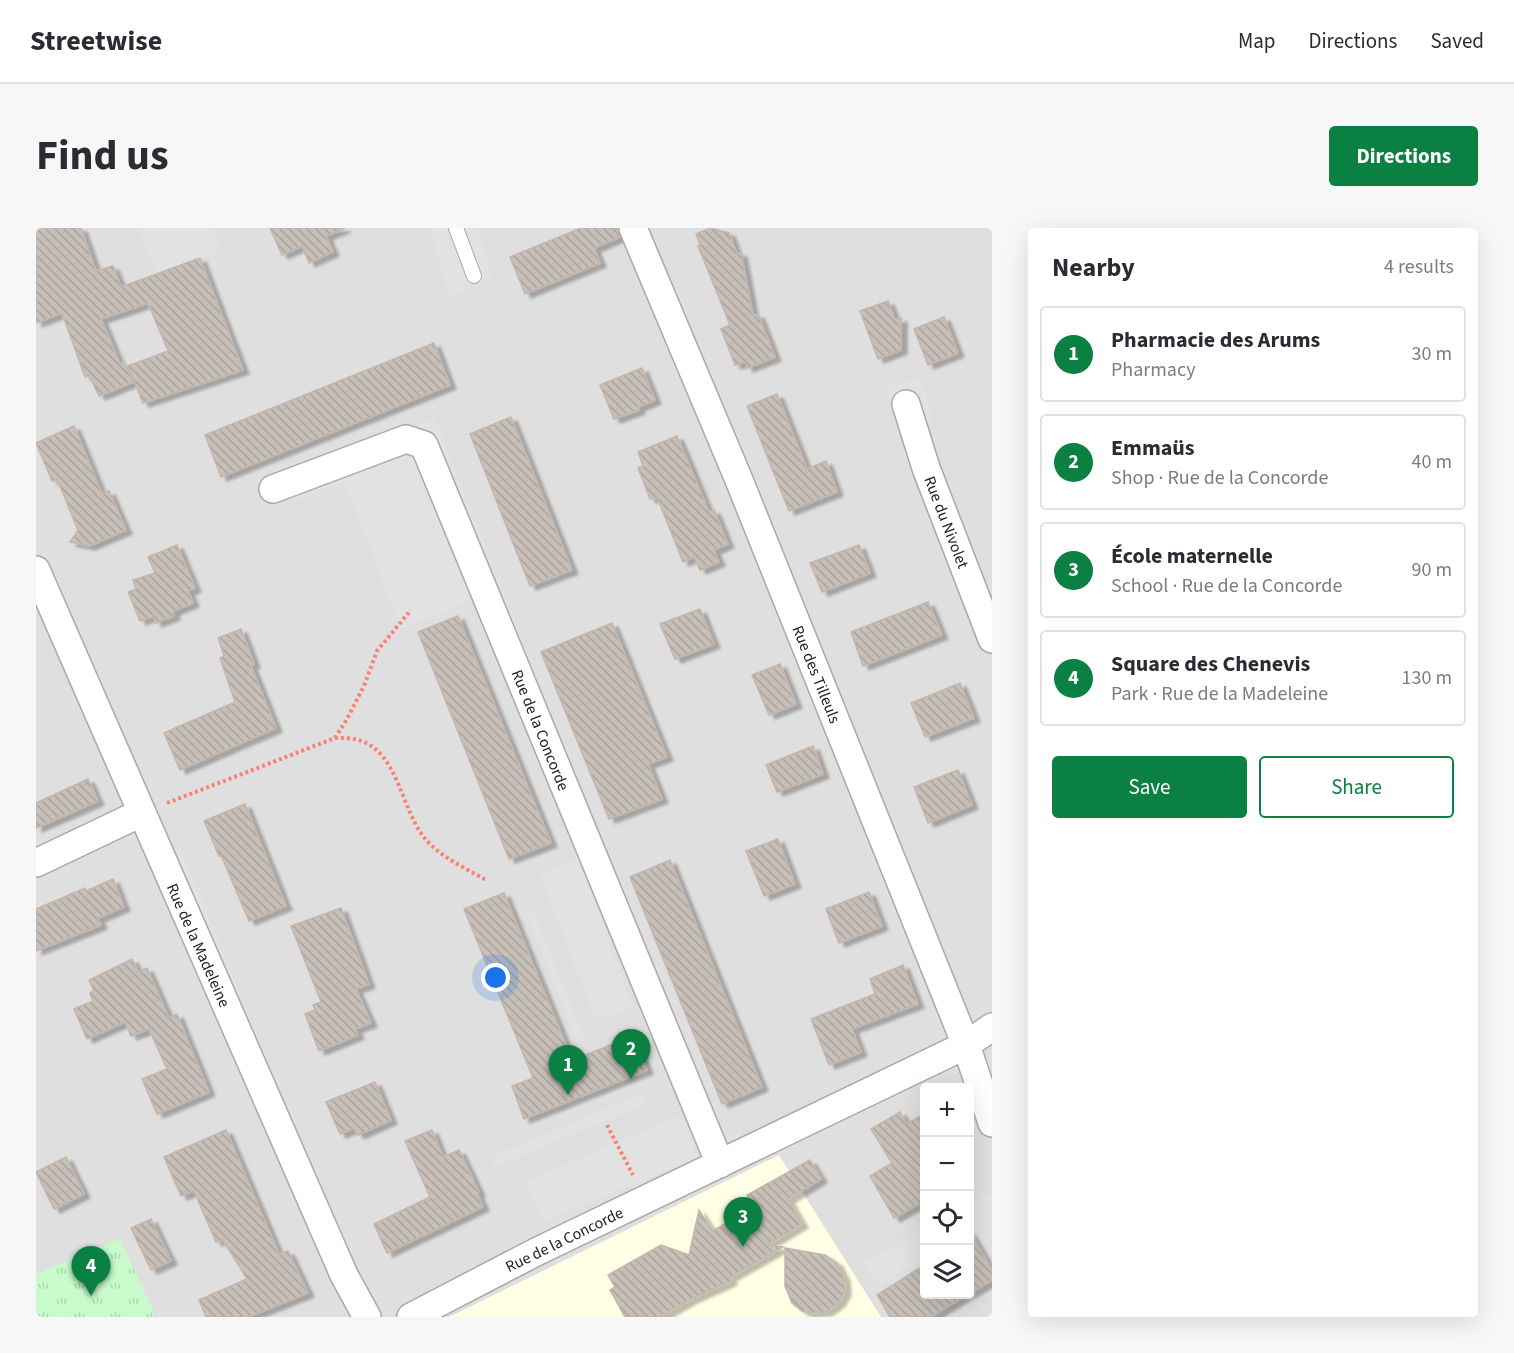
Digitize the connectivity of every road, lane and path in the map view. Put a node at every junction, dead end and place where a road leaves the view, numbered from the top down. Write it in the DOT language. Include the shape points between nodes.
graph roads {
  1 [pos="456,228"];
  2 [pos="633,228"];
  3 [pos="474,276"];
  4 [pos="906,404"];
  5 [pos="273,489"];
  6 [pos="36,570"];
  7 [pos="411,610"];
  8 [pos="992,639"];
  9 [pos="335,738"];
  10 [pos="141,813"];
  11 [pos="36,862"];
  12 [pos="486,880"];
  13 [pos="992,1027"];
  14 [pos="966,1045"];
  15 [pos="992,1123"];
  16 [pos="607,1125"];
  17 [pos="720,1164"];
  18 [pos="645,1200"];
  19 [pos="367,1317"];
  20 [pos="411,1317"];
  1 -- 3 [label="lane"];
  2 -- 14 [label="street, Rue des Tilleuls" via="739,480"];
  4 -- 8 [label="street, Rue du Nivolet" via="926,468"];
  5 -- 17 [label="street, Rue de la Concorde" via="406,439 424,445"];
  6 -- 10 [label="street, Rue de la Madeleine"];
  7 -- 9 [label="path" via="376,651 364,686"];
  9 -- 10 [label="path"];
  9 -- 12 [label="path" via="359,740 376,749 388,761 423,836 438,852"];
  10 -- 11 [label="street"];
  10 -- 19 [label="street, Rue de la Madeleine" via="344,1275"];
  13 -- 14 [label="street, Rue de la Concorde"];
  14 -- 15 [label="street, Rue des Tilleuls"];
  14 -- 17 [label="street, Rue de la Concorde"];
  16 -- 18 [label="path"];
  17 -- 18 [label="street, Rue de la Concorde"];
  18 -- 20 [label="street, Rue de la Concorde"];
}
